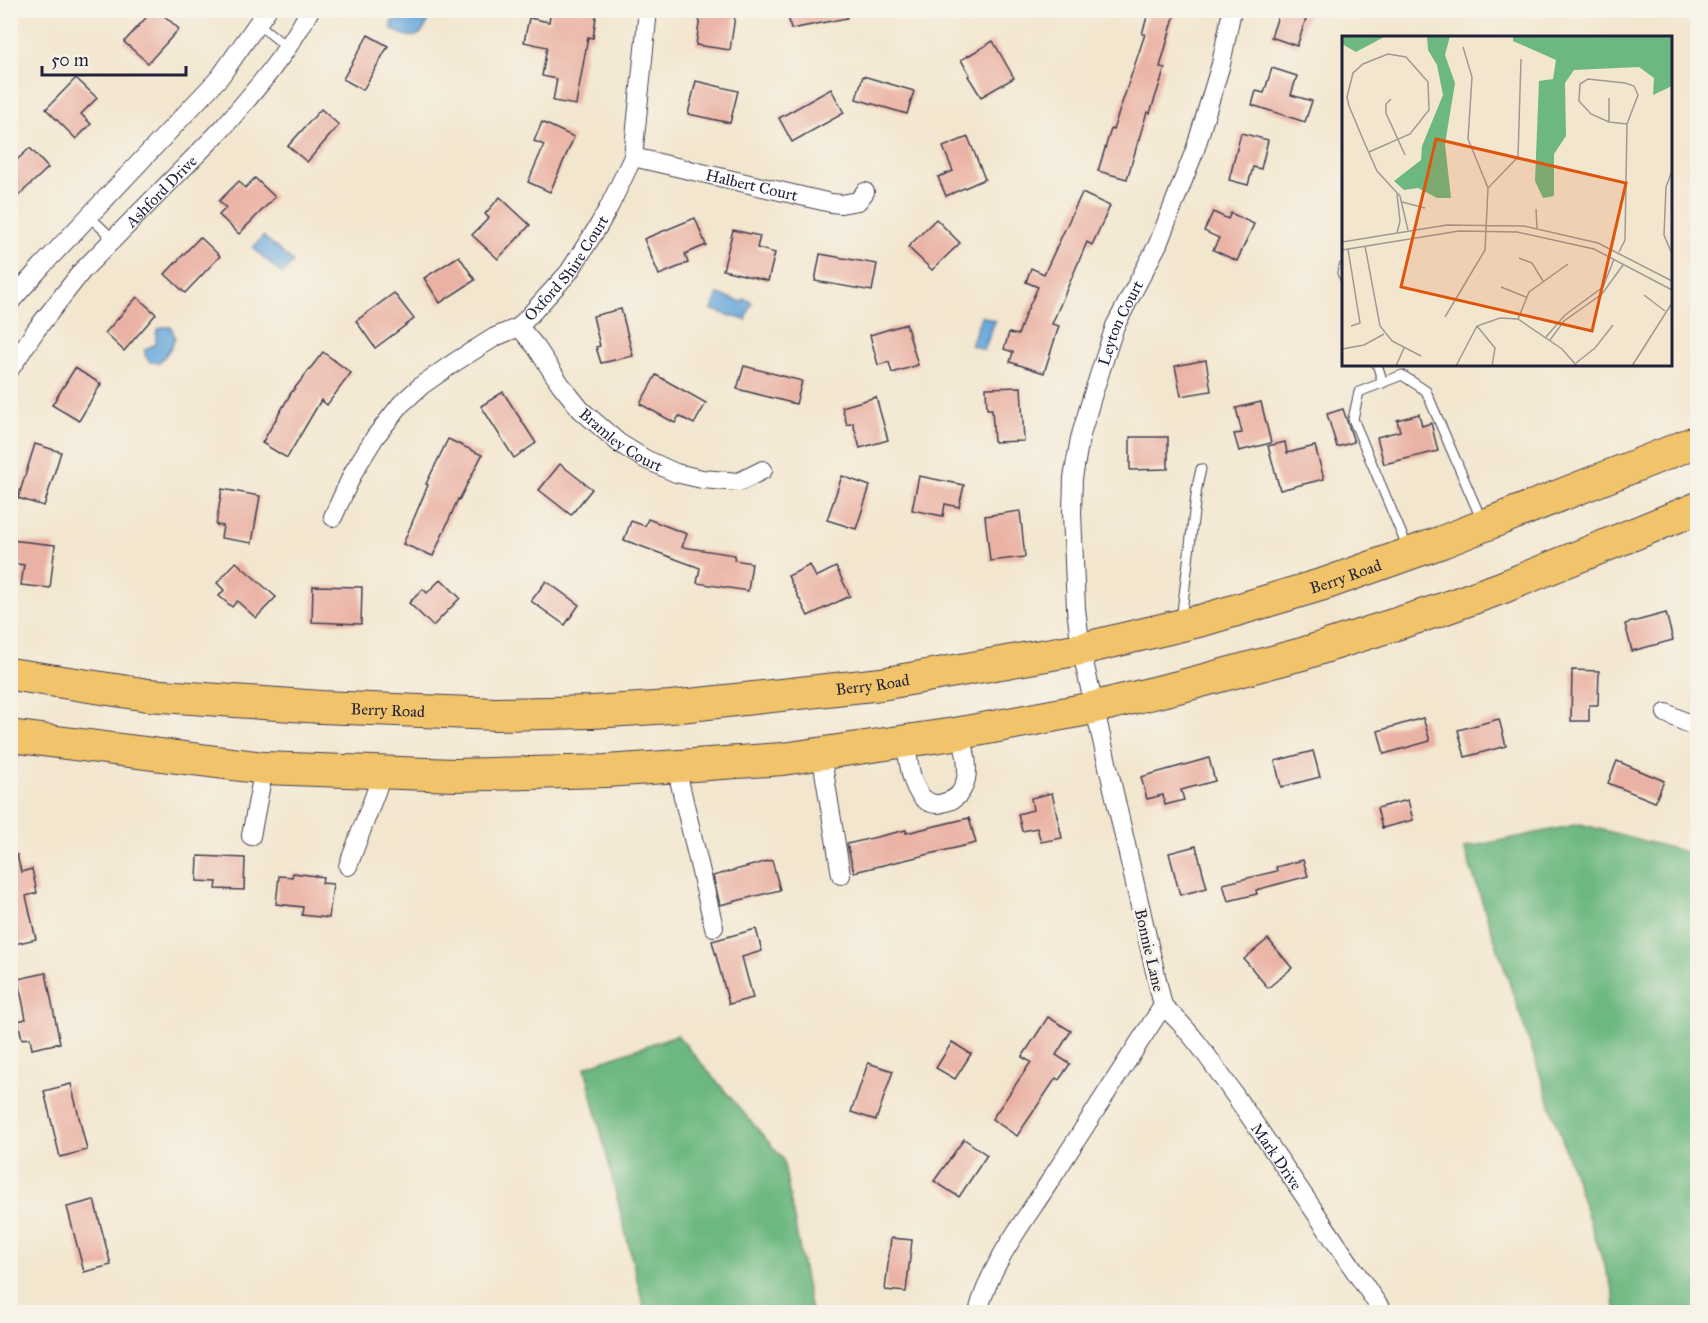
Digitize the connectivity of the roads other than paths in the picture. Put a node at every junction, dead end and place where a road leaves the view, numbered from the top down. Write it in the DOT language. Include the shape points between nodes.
graph roads {
  1 [pos="310,10"];
  2 [pos="648,10"];
  3 [pos="1232,10"];
  4 [pos="263,17"];
  5 [pos="287,47"];
  6 [pos="633,157"];
  7 [pos="865,192"];
  8 [pos="89,216"];
  9 [pos="113,239"];
  10 [pos="10,302"];
  11 [pos="519,327"];
  12 [pos="1378,366"];
  13 [pos="10,369"];
  14 [pos="1383,383"];
  15 [pos="1698,441"];
  16 [pos="1201,469"];
  17 [pos="763,470"];
  18 [pos="1698,508"];
  19 [pos="333,517"];
  20 [pos="1484,526"];
  21 [pos="1410,554"];
  22 [pos="1180,625"];
  23 [pos="1081,649"];
  24 [pos="10,674"];
  25 [pos="1094,707"];
  26 [pos="1666,713"];
  27 [pos="1698,728"];
  28 [pos="961,733"];
  29 [pos="10,736"];
  30 [pos="906,741"];
  31 [pos="821,753"];
  32 [pos="676,767"];
  33 [pos="264,768"];
  34 [pos="383,773"];
  35 [pos="251,836"];
  36 [pos="348,866"];
  37 [pos="841,875"];
  38 [pos="714,927"];
  39 [pos="1163,1006"];
  40 [pos="978,1312"];
  41 [pos="1383,1312"];
  1 -- 5 [label="street, Ashford Drive"];
  2 -- 6 [label="street, Oxford Shire Court"];
  3 -- 23 [label="street, Leyton Court" via="1221,64 1195,150 1158,244 1115,326 1080,438 1072,513"];
  4 -- 5 [label="lane"];
  4 -- 8 [label="street, Ashford Drive" via="220,77"];
  5 -- 9 [label="street, Ashford Drive" via="222,129"];
  6 -- 7 [label="street, Halbert Court" via="831,203 858,201"];
  6 -- 11 [label="street, Oxford Shire Court" via="610,205 569,272"];
  8 -- 9 [label="lane"];
  8 -- 10 [label="street, Ashford Drive"];
  9 -- 13 [label="street, Ashford Drive" via="63,293"];
  11 -- 17 [label="street, Bramley Court" via="581,410 619,443 645,459 676,473 739,482"];
  11 -- 19 [label="street, Oxford Shire Court" via="455,362 401,404 354,471"];
  12 -- 14 [label="lane"];
  14 -- 20 [label="lane" via="1402,375 1426,391"];
  14 -- 21 [label="lane" via="1359,392 1353,420"];
  15 -- 20 [label="highway, Berry Road"];
  16 -- 22 [label="lane"];
  18 -- 25 [label="highway" via="1430,613 1302,654"];
  20 -- 21 [label="highway, Berry Road"];
  21 -- 22 [label="highway, Berry Road"];
  22 -- 23 [label="highway, Berry Road"];
  23 -- 24 [label="highway, Berry Road" via="829,691 670,707 496,714 148,695"];
  23 -- 25 [label="street, Bonnie Lane"];
  25 -- 28 [label="highway"];
  25 -- 39 [label="street, Bonnie Lane"];
  26 -- 27 [label="street"];
  28 -- 30 [label="highway"];
  28 -- 30 [label="street" via="967,766 961,793 951,801 937,804 926,800 915,786"];
  29 -- 33 [label="highway"];
  30 -- 31 [label="highway"];
  31 -- 32 [label="highway"];
  31 -- 37 [label="street"];
  32 -- 34 [label="highway" via="536,774"];
  32 -- 38 [label="street"];
  33 -- 34 [label="highway"];
  33 -- 35 [label="street"];
  34 -- 36 [label="street"];
  39 -- 40 [label="street, Bonnie Lane" via="1004,1250"];
  39 -- 41 [label="street, Mark Drive" via="1197,1043"];
}
